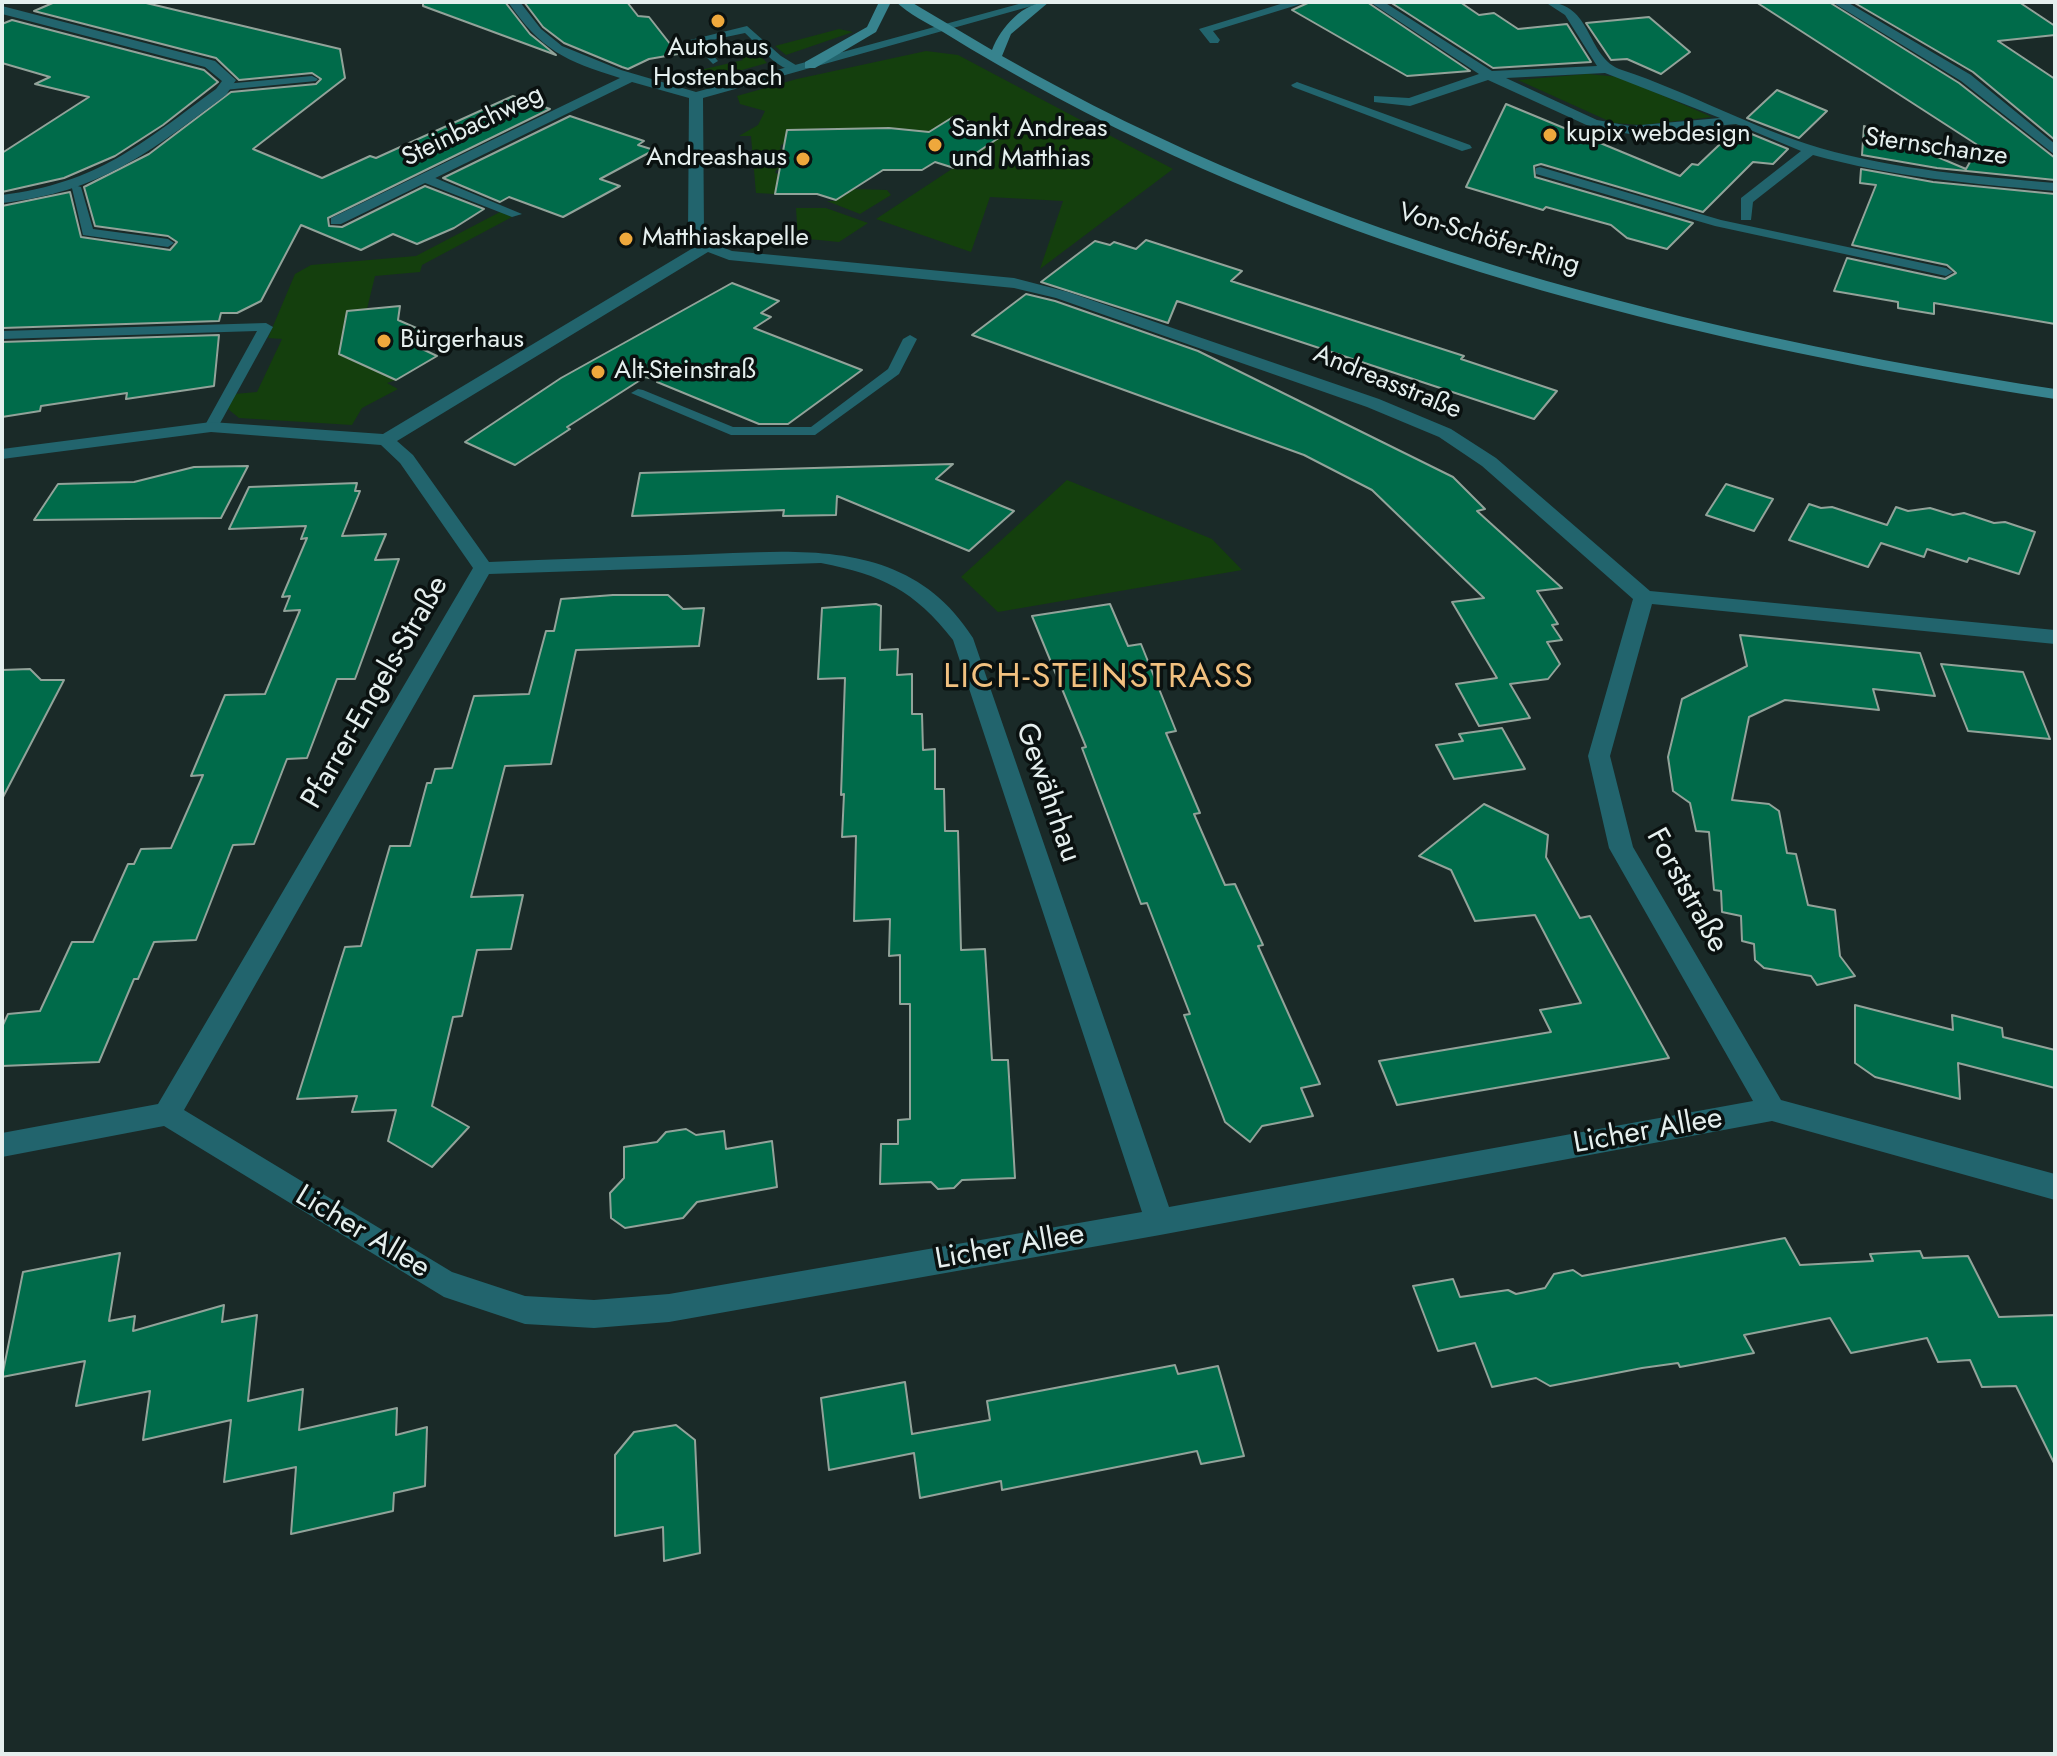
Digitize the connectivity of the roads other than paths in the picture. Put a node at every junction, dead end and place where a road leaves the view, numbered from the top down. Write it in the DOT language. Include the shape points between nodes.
graph roads {
  1 [pos="514,2"];
  2 [pos="885,2"];
  3 [pos="902,2"];
  4 [pos="1042,2"];
  5 [pos="1301,2"];
  6 [pos="1376,2"];
  7 [pos="1551,2"];
  8 [pos="1838,2"];
  9 [pos="2,10"];
  10 [pos="944,28"];
  11 [pos="1214,40"];
  12 [pos="995,58"];
  13 [pos="713,61"];
  14 [pos="803,67"];
  15 [pos="1606,69"];
  16 [pos="1489,75"];
  17 [pos="632,77"];
  18 [pos="312,79"];
  19 [pos="1297,85"];
  20 [pos="224,87"];
  21 [pos="696,96"];
  22 [pos="1379,99"];
  23 [pos="1357,107"];
  24 [pos="1735,121"];
  25 [pos="1466,148"];
  26 [pos="1811,150"];
  27 [pos="2055,151"];
  28 [pos="1540,171"];
  29 [pos="424,178"];
  30 [pos="75,187"];
  31 [pos="2055,187"];
  32 [pos="2,199"];
  33 [pos="516,214"];
  34 [pos="336,221"];
  35 [pos="1747,223"];
  36 [pos="168,243"];
  37 [pos="707,246"];
  38 [pos="1946,272"];
  39 [pos="2,335"];
  40 [pos="910,339"];
  41 [pos="638,393"];
  42 [pos="2055,394"];
  43 [pos="211,427"];
  44 [pos="386,440"];
  45 [pos="2,454"];
  46 [pos="483,568"];
  47 [pos="1644,597"];
  48 [pos="2055,637"];
  49 [pos="1772,1109"];
  50 [pos="167,1114"];
  51 [pos="2,1145"];
  52 [pos="2055,1187"];
  53 [pos="1160,1222"];
  1 -- 17 [label="street" via="547,43"];
  2 -- 14 [label="main road" via="872,29"];
  3 -- 10 [label="main road, Von-Schöfer-Ring"];
  4 -- 10 [label="street"];
  4 -- 12 [label="main road" via="1005,32"];
  5 -- 11 [label="street" via="1205,29"];
  6 -- 16 [label="street, Sternschanze"];
  7 -- 15 [label="street" via="1570,13"];
  8 -- 27 [label="street" via="1966,78"];
  9 -- 20 [label="street" via="210,64 229,80"];
  10 -- 12 [label="main road, Von-Schöfer-Ring"];
  10 -- 14 [label="street"];
  12 -- 42 [label="main road, Von-Schöfer-Ring" via="1196,161 1415,245 1697,327"];
  13 -- 14 [label="lane" via="695,40 747,29 777,58"];
  14 -- 21 [label="street"];
  15 -- 16 [label="street, Sternschanze"];
  15 -- 24 [label="street, Sternschanze"];
  16 -- 22 [label="street, Sternschanze" via="1410,102"];
  16 -- 24 [label="street, Sternschanze" via="1593,124 1630,130"];
  17 -- 21 [label="street"];
  17 -- 29 [label="street, Steinbachweg"];
  18 -- 20 [label="lane"];
  19 -- 23 [label="lane"];
  20 -- 30 [label="street" via="113,170"];
  21 -- 37 [label="street" via="688,202 696,233"];
  22 -- 23 [label="lane"];
  23 -- 25 [label="lane"];
  24 -- 26 [label="street, Sternschanze"];
  26 -- 31 [label="street, Sternschanze" via="1949,178"];
  26 -- 35 [label="street" via="1746,201"];
  28 -- 35 [label="lane"];
  29 -- 33 [label="lane"];
  29 -- 34 [label="street, Steinbachweg"];
  30 -- 32 [label="street"];
  30 -- 36 [label="lane" via="88,232"];
  35 -- 38 [label="lane"];
  37 -- 44 [label="street"];
  37 -- 47 [label="street, Andreasstraße" via="729,255 1014,283 1373,403 1445,433 1489,462"];
  39 -- 43 [label="lane" via="266,327"];
  40 -- 41 [label="lane" via="894,371 815,431 731,431"];
  43 -- 44 [label="street"];
  43 -- 45 [label="street"];
  44 -- 46 [label="street, Pfarrer-Engels-Straße" via="407,459"];
  46 -- 50 [label="street, Pfarrer-Engels-Straße"];
  46 -- 53 [label="street, Gewährhau" via="821,557 866,565 911,584 939,605 963,638"];
  47 -- 48 [label="street"];
  47 -- 49 [label="street, Forststraße" via="1599,756 1621,848"];
  49 -- 52 [label="street, Licher Allee"];
  49 -- 53 [label="street, Licher Allee"];
  50 -- 51 [label="street"];
  50 -- 53 [label="street, Licher Allee" via="444,1283 525,1310 594,1314 669,1308"];
}
